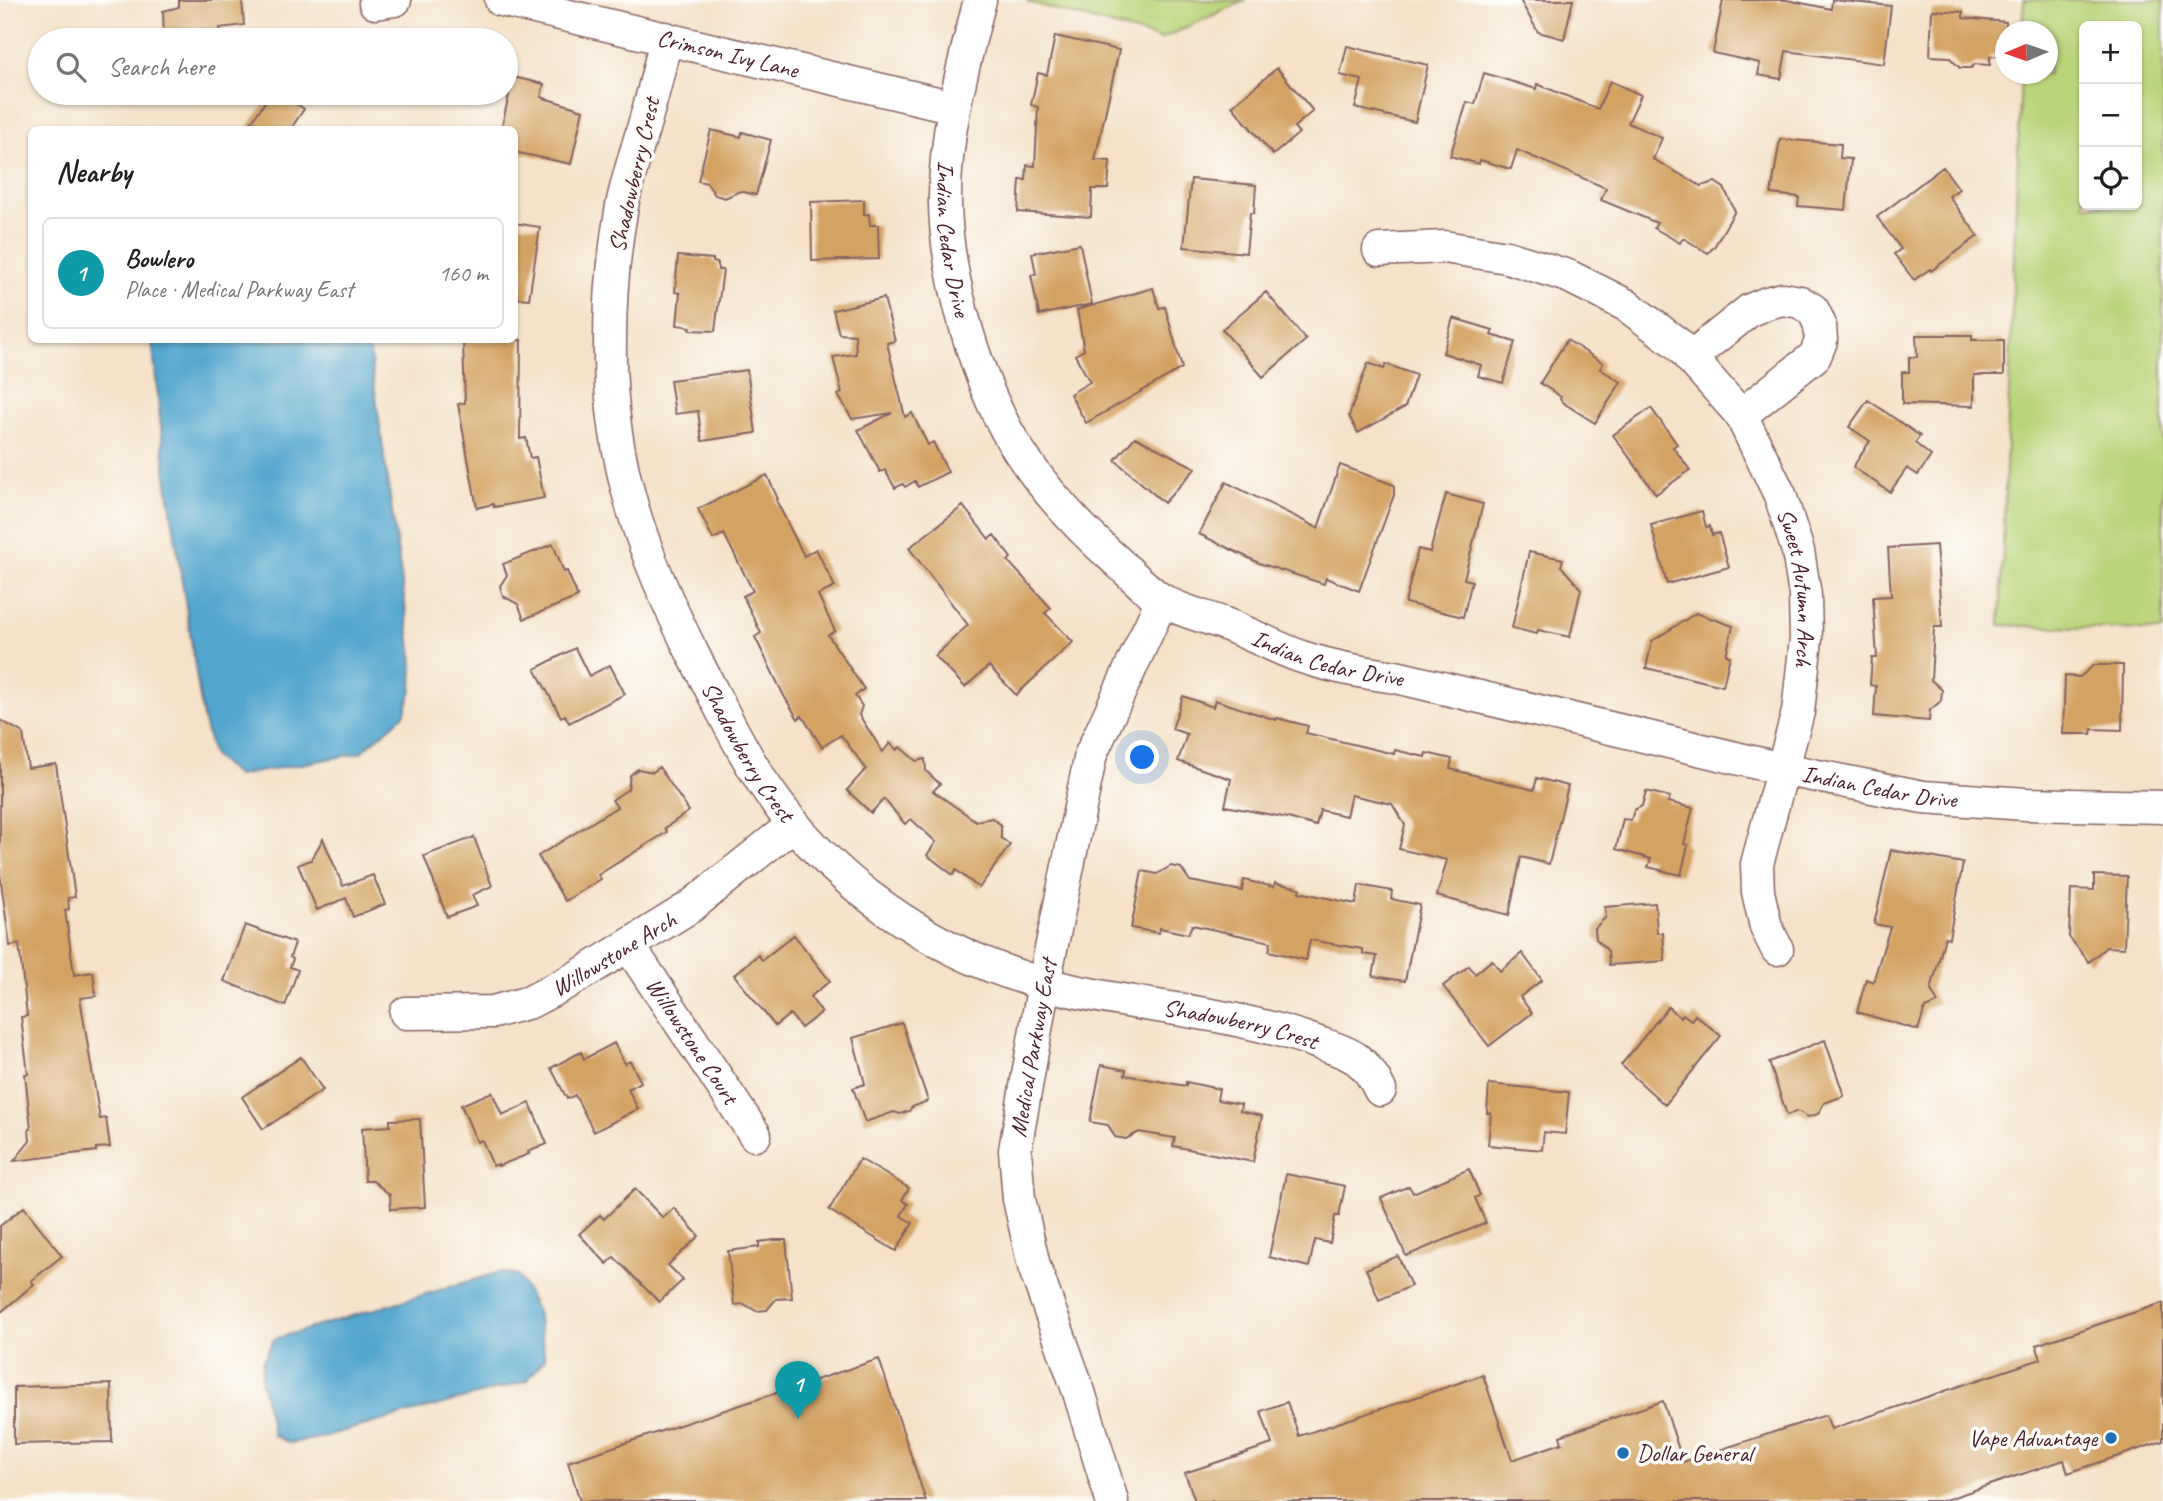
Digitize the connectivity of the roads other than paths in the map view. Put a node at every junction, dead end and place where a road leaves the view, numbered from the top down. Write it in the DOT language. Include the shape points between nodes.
graph roads {
  1 [pos="501,0"];
  2 [pos="980,0"];
  3 [pos="666,38"];
  4 [pos="954,107"];
  5 [pos="1379,250"];
  6 [pos="1690,358"];
  7 [pos="1741,415"];
  8 [pos="1162,600"];
  9 [pos="1782,769"];
  10 [pos="2163,807"];
  11 [pos="794,824"];
  12 [pos="629,946"];
  13 [pos="1777,949"];
  14 [pos="1044,983"];
  15 [pos="406,1013"];
  16 [pos="1380,1090"];
  17 [pos="755,1135"];
  18 [pos="1112,1501"];
  1 -- 3 [label="street, Crimson Ivy Lane"];
  2 -- 4 [label="street, Indian Cedar Drive"];
  3 -- 4 [label="street, Crimson Ivy Lane"];
  3 -- 11 [label="street, Shadowberry Crest" via="622,204 614,265 611,391 618,453 645,548 680,629 757,772"];
  4 -- 8 [label="street, Indian Cedar Drive" via="946,218 961,312 980,370 1020,453 1056,502"];
  5 -- 6 [label="street, Sweet Autumn Arch" via="1444,247 1507,257 1568,276 1626,305"];
  6 -- 7 [label="street, Sweet Autumn Arch"];
  6 -- 7 [label="street" via="1750,310 1766,303 1783,299 1812,310 1820,325 1821,341 1815,356"];
  7 -- 9 [label="street, Sweet Autumn Arch" via="1780,495 1798,551 1805,595 1806,639 1798,712"];
  8 -- 9 [label="street, Indian Cedar Drive" via="1302,657"];
  8 -- 14 [label="street, Medical Parkway East" via="1091,754"];
  9 -- 10 [label="street, Indian Cedar Drive" via="1923,797"];
  9 -- 13 [label="street, Sweet Autumn Arch" via="1757,864 1766,928"];
  11 -- 12 [label="street, Willowstone Arch" via="690,907"];
  11 -- 14 [label="street, Shadowberry Crest" via="826,859 883,907 930,938 973,959"];
  12 -- 15 [label="street, Willowstone Arch" via="530,1002 493,1012"];
  12 -- 17 [label="street, Willowstone Court"];
  14 -- 16 [label="street, Shadowberry Crest" via="1283,1030 1361,1062"];
  14 -- 18 [label="street, Medical Parkway East" via="1015,1150 1019,1199 1034,1266"];
}
